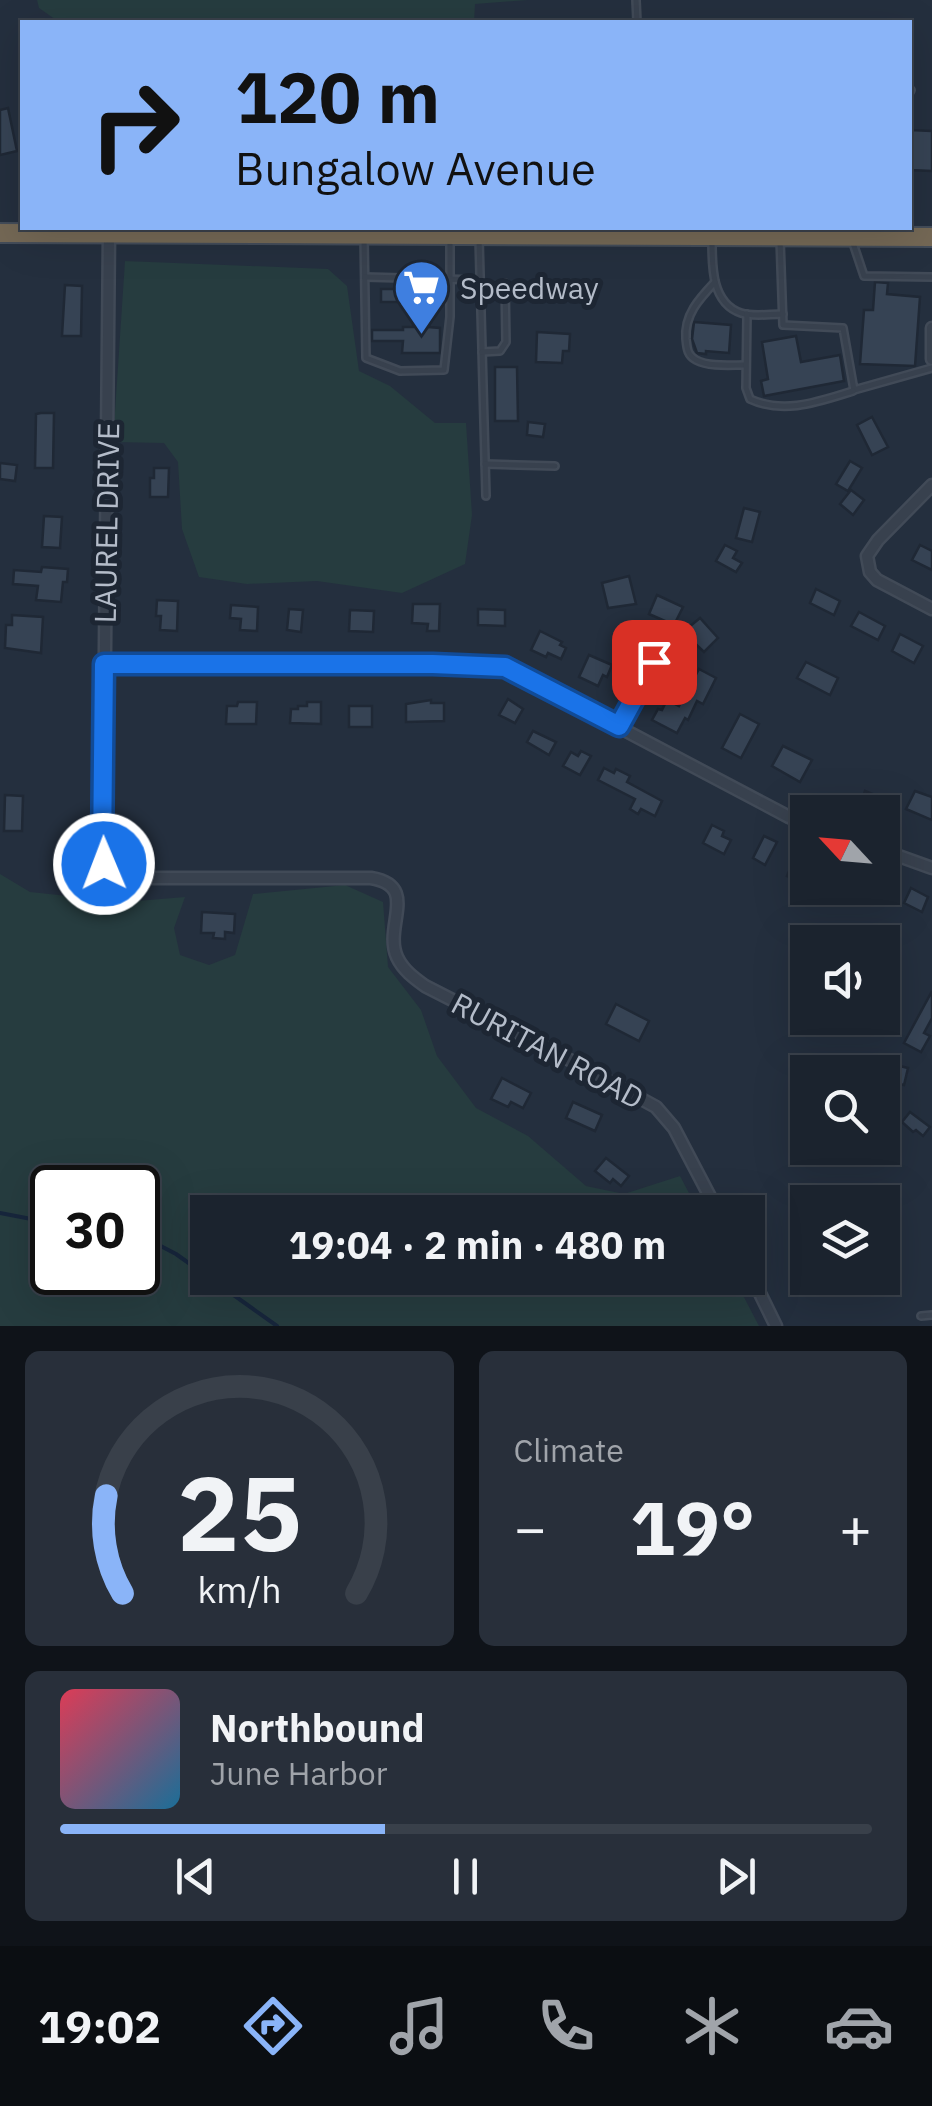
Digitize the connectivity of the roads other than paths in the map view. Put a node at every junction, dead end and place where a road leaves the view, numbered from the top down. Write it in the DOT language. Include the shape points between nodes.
graph roads {
  1 [pos="109,230"];
  2 [pos="619,232"];
  3 [pos="639,232"];
  4 [pos="671,232"];
  5 [pos="848,232"];
  6 [pos="0,233"];
  7 [pos="364,234"];
  8 [pos="450,235"];
  9 [pos="478,235"];
  10 [pos="712,236"];
  11 [pos="780,236"];
  12 [pos="932,237"];
  13 [pos="365,277"];
  14 [pos="932,277"];
  15 [pos="450,280"];
  16 [pos="480,280"];
  17 [pos="715,282"];
  18 [pos="505,283"];
  19 [pos="747,314"];
  20 [pos="783,314"];
  21 [pos="932,328"];
  22 [pos="482,352"];
  23 [pos="932,359"];
  24 [pos="746,365"];
  25 [pos="932,368"];
  26 [pos="854,390"];
  27 [pos="485,464"];
  28 [pos="555,466"];
  29 [pos="929,493"];
  30 [pos="486,496"];
  31 [pos="932,610"];
  32 [pos="654,662"];
  33 [pos="104,664"];
  34 [pos="619,726"];
  35 [pos="790,818"];
  36 [pos="900,856"];
  37 [pos="932,868"];
  38 [pos="397,892"];
  39 [pos="709,1195"];
  40 [pos="760,1295"];
  41 [pos="932,1315"];
  42 [pos="921,1316"];
  43 [pos="776,1326"];
  1 -- 6 [label="highway"];
  1 -- 7 [label="highway"];
  1 -- 33 [label="street, LAUREL DRIVE"];
  2 -- 3 [label="highway"];
  2 -- 9 [label="highway"];
  3 -- 4 [label="highway"];
  4 -- 10 [label="highway"];
  5 -- 11 [label="highway"];
  5 -- 12 [label="highway"];
  5 -- 14 [label="lane" via="864,276"];
  7 -- 8 [label="highway"];
  7 -- 13 [label="lane"];
  8 -- 9 [label="highway"];
  8 -- 15 [label="lane"];
  9 -- 16 [label="lane"];
  10 -- 11 [label="highway"];
  10 -- 17 [label="lane"];
  11 -- 20 [label="lane"];
  13 -- 15 [label="lane"];
  13 -- 15 [label="lane" via="366,358 400,371 444,370"];
  15 -- 16 [label="lane"];
  16 -- 22 [label="lane"];
  17 -- 19 [label="lane" via="730,308"];
  17 -- 24 [label="lane" via="688,320 687,352 706,364"];
  18 -- 22 [label="lane" via="506,342 500,351"];
  19 -- 20 [label="lane"];
  19 -- 24 [label="lane"];
  20 -- 26 [label="lane" via="783,325 843,328"];
  21 -- 23 [label="street"];
  22 -- 27 [label="lane"];
  24 -- 26 [label="lane" via="747,394 758,403 807,405"];
  25 -- 26 [label="lane"];
  27 -- 28 [label="lane"];
  27 -- 30 [label="lane"];
  29 -- 31 [label="street" via="867,556 878,580"];
  32 -- 34 [label="street"];
  33 -- 34 [label="street" via="505,667"];
  33 -- 38 [label="street, LAUREL DRIVE" via="102,854 110,872 126,878 371,878"];
  34 -- 35 [label="street"];
  36 -- 37 [label="street"];
  38 -- 39 [label="street, RURITAN ROAD" via="394,944 412,977 656,1107"];
  40 -- 43 [label="street"];
  41 -- 42 [label="lane"];
}
